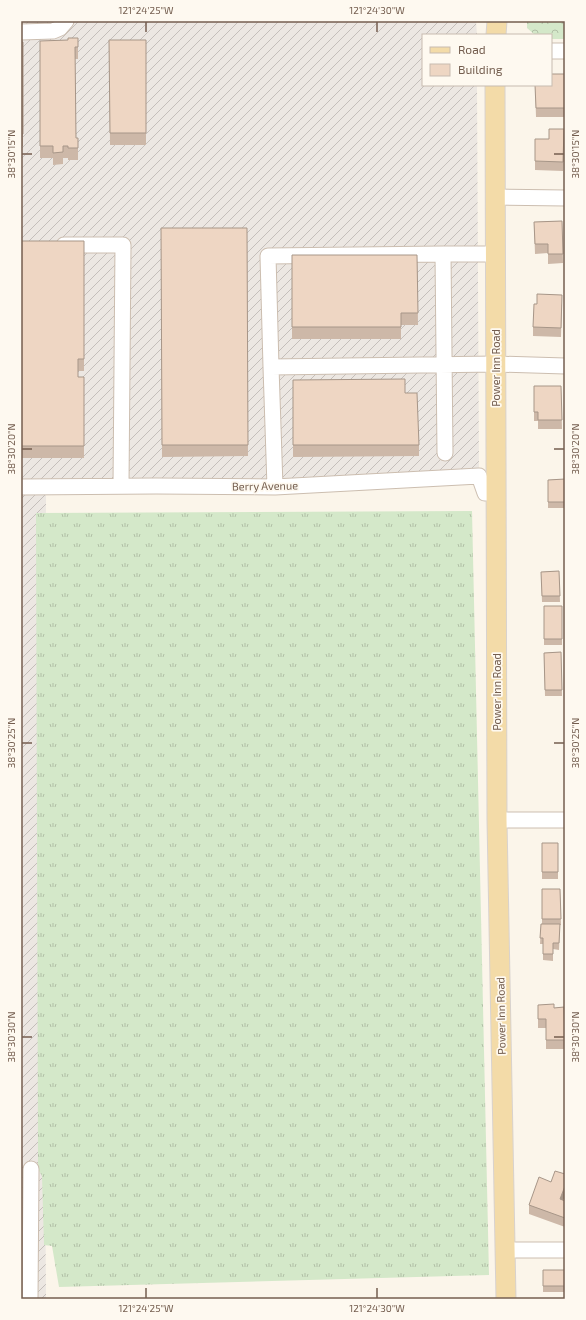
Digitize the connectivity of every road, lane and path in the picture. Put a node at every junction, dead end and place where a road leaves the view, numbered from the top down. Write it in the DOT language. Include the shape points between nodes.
graph roads {
  1 [pos="66,21"];
  2 [pos="497,21"];
  3 [pos="21,32"];
  4 [pos="496,34"];
  5 [pos="552,51"];
  6 [pos="565,51"];
  7 [pos="495,86"];
  8 [pos="496,196"];
  9 [pos="565,198"];
  10 [pos="52,245"];
  11 [pos="443,254"];
  12 [pos="496,254"];
  13 [pos="496,364"];
  14 [pos="444,365"];
  15 [pos="565,366"];
  16 [pos="271,367"];
  17 [pos="445,454"];
  18 [pos="121,486"];
  19 [pos="21,487"];
  20 [pos="275,487"];
  21 [pos="496,492"];
  22 [pos="497,820"];
  23 [pos="565,820"];
  24 [pos="31,1169"];
  25 [pos="505,1250"];
  26 [pos="565,1250"];
  27 [pos="25,1268"];
  28 [pos="30,1299"];
  29 [pos="506,1299"];
  1 -- 3 [label="street" via="60,28 53,30"];
  2 -- 4 [label="main road"];
  5 -- 6 [label="street"];
  7 -- 8 [label="main road, Power Inn Road"];
  8 -- 9 [label="street"];
  8 -- 12 [label="main road, Power Inn Road"];
  10 -- 18 [label="street" via="123,245"];
  11 -- 12 [label="street"];
  11 -- 14 [label="street"];
  11 -- 16 [label="street" via="268,256"];
  12 -- 13 [label="main road, Power Inn Road"];
  13 -- 14 [label="street"];
  13 -- 15 [label="street"];
  13 -- 21 [label="main road, Power Inn Road"];
  14 -- 16 [label="street"];
  14 -- 17 [label="street"];
  16 -- 20 [label="street"];
  18 -- 19 [label="street, Berry Avenue"];
  18 -- 20 [label="street, Berry Avenue"];
  20 -- 21 [label="street, Berry Avenue" via="480,476 485,492"];
  21 -- 22 [label="main road, Power Inn Road"];
  22 -- 23 [label="street"];
  22 -- 25 [label="main road, Power Inn Road"];
  24 -- 27 [label="street"];
  25 -- 26 [label="street"];
  25 -- 29 [label="main road, Power Inn Road"];
  27 -- 28 [label="street"];
}
